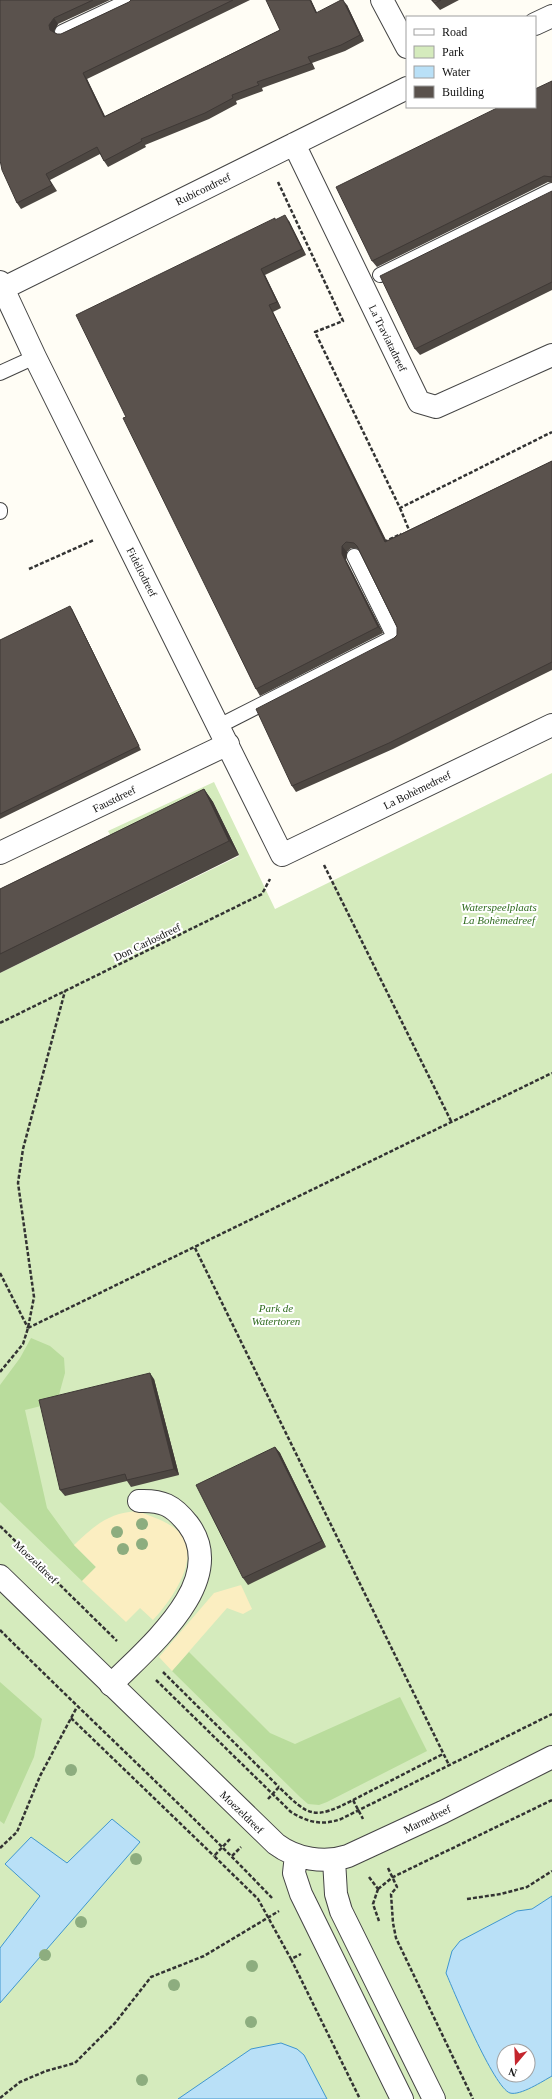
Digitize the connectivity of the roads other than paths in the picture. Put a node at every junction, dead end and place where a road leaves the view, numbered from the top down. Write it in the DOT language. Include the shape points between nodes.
graph roads {
  1 [pos="130,0"];
  2 [pos="382,0"];
  3 [pos="552,16"];
  4 [pos="536,24"];
  5 [pos="62,32"];
  6 [pos="406,46"];
  7 [pos="406,88"];
  8 [pos="294,144"];
  9 [pos="552,190"];
  10 [pos="380,274"];
  11 [pos="1,287"];
  12 [pos="552,355"];
  13 [pos="35,357"];
  14 [pos="0,373"];
  15 [pos="354,556"];
  16 [pos="552,725"];
  17 [pos="223,735"];
  18 [pos="0,853"];
  19 [pos="282,855"];
  20 [pos="139,1501"];
  21 [pos="0,1576"];
  22 [pos="112,1685"];
  23 [pos="552,1757"];
  24 [pos="296,1855"];
  25 [pos="334,1860"];
  26 [pos="402,2099"];
  27 [pos="434,2099"];
  1 -- 5 [label="lane"];
  2 -- 6 [label="street"];
  3 -- 4 [label="street"];
  7 -- 8 [label="street, Rubicondreef"];
  8 -- 11 [label="street, Rubicondreef"];
  8 -- 12 [label="street, La Traviatadreef" via="420,402 436,407"];
  9 -- 10 [label="lane"];
  11 -- 13 [label="street, Fideliodreef"];
  13 -- 14 [label="lane"];
  13 -- 17 [label="street, Fideliodreef"];
  15 -- 17 [label="lane" via="394,637"];
  16 -- 19 [label="street, La Bohèmedreef"];
  17 -- 18 [label="street, Faustdreef"];
  17 -- 19 [label="street, Fideliodreef"];
  20 -- 22 [label="street" via="162,1502 181,1516 192,1530 200,1548 201,1561 199,1573 185,1603 165,1630"];
  21 -- 22 [label="street, Moezeldreef"];
  22 -- 24 [label="street, Moezeldreef" via="276,1844"];
  23 -- 25 [label="street, Marnedreef" via="409,1828"];
  24 -- 25 [label="street, Marnedreef"];
  24 -- 26 [label="street" via="294,1873 299,1889"];
  25 -- 27 [label="street" via="336,1894 341,1911"];
}
